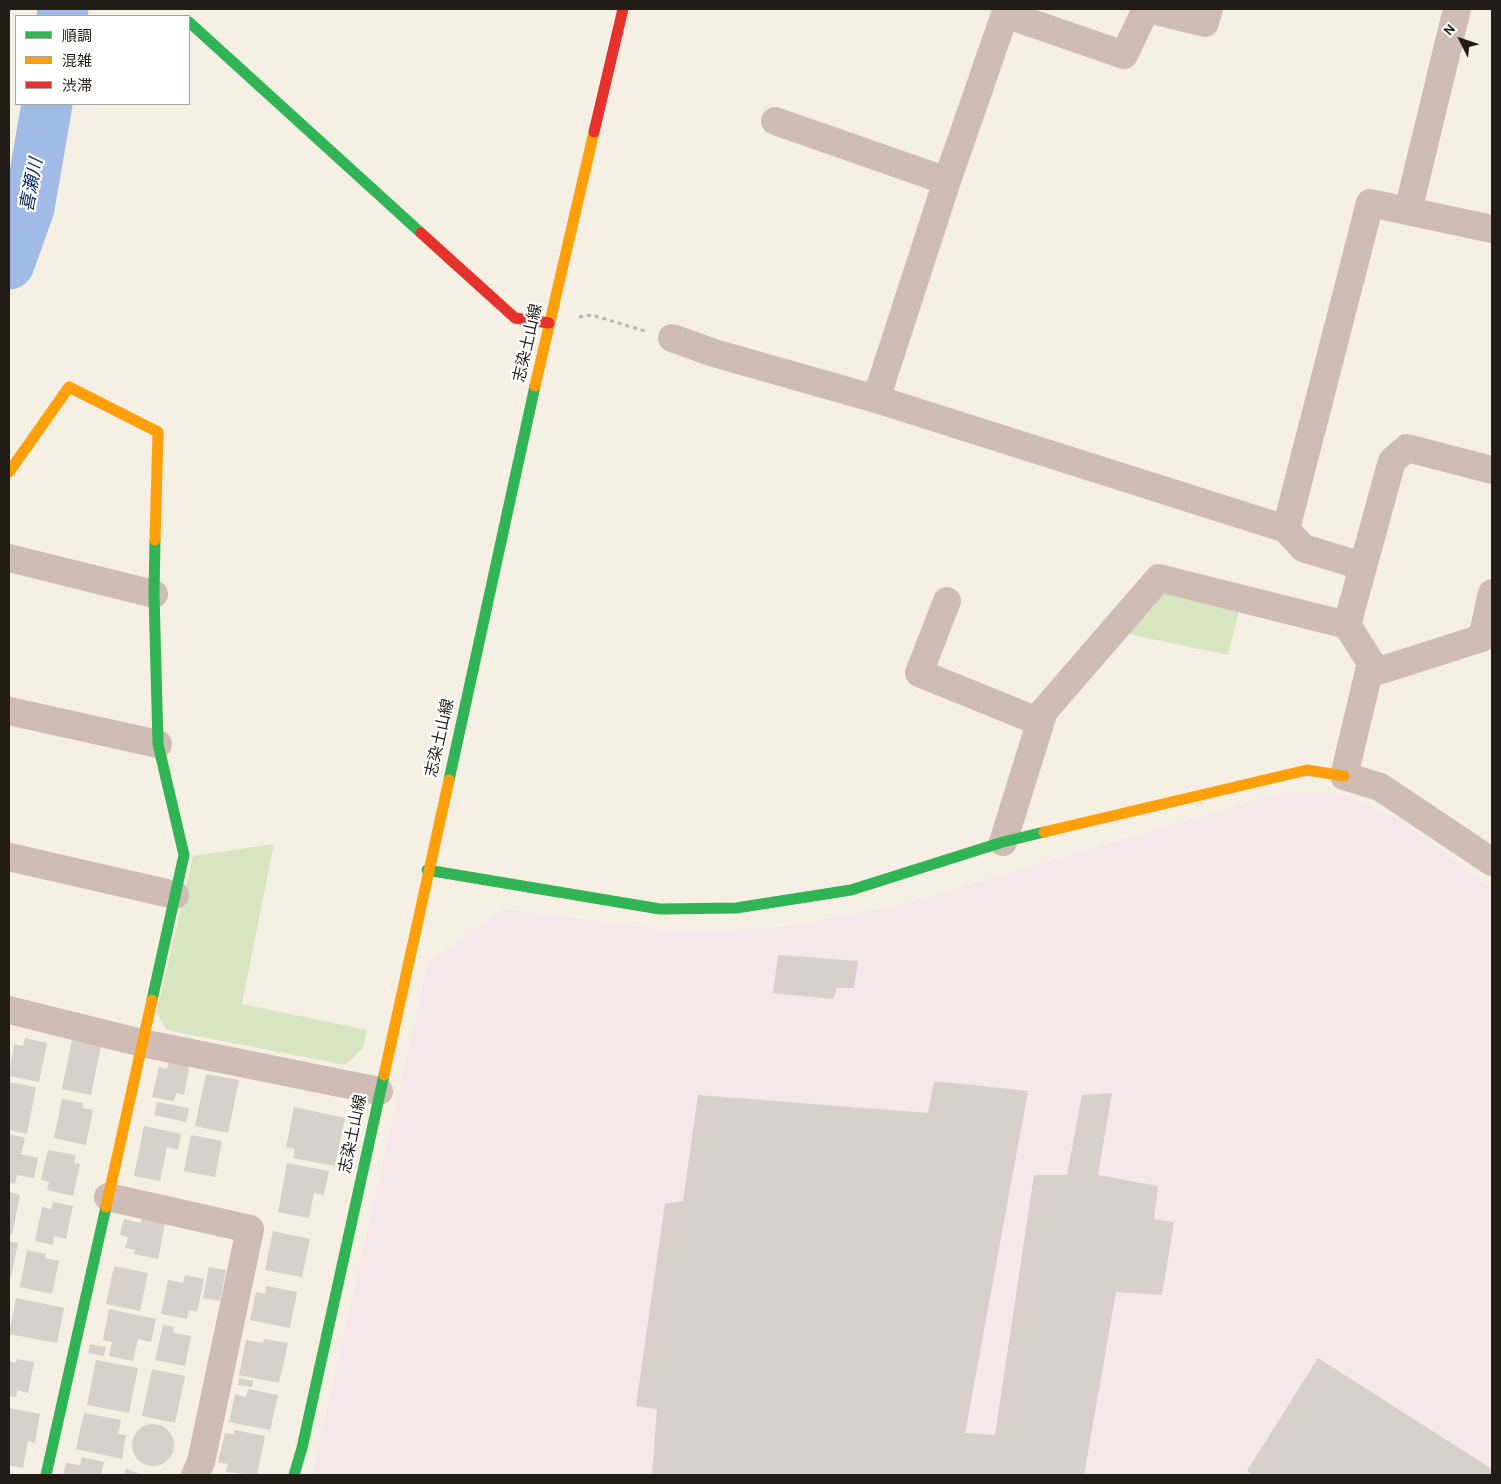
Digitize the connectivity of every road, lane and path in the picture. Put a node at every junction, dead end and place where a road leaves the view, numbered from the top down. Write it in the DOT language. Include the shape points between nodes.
graph roads {
  1 [pos="623,9"];
  2 [pos="1146,9"];
  3 [pos="1209,9"];
  4 [pos="1457,9"];
  5 [pos="190,23"];
  6 [pos="775,121"];
  7 [pos="947,181"];
  8 [pos="1408,211"];
  9 [pos="1492,229"];
  10 [pos="549,323"];
  11 [pos="672,338"];
  12 [pos="876,398"];
  13 [pos="1492,470"];
  14 [pos="9,472"];
  15 [pos="1286,530"];
  16 [pos="9,558"];
  17 [pos="1362,566"];
  18 [pos="1492,593"];
  19 [pos="154,594"];
  20 [pos="947,601"];
  21 [pos="1347,625"];
  22 [pos="1369,674"];
  23 [pos="9,710"];
  24 [pos="1040,722"];
  25 [pos="158,744"];
  26 [pos="1344,776"];
  27 [pos="1003,842"];
  28 [pos="9,856"];
  29 [pos="1492,862"];
  30 [pos="427,870"];
  31 [pos="175,895"];
  32 [pos="9,1010"];
  33 [pos="142,1043"];
  34 [pos="379,1091"];
  35 [pos="108,1197"];
  36 [pos="46,1475"];
  37 [pos="195,1475"];
  38 [pos="294,1475"];
  1 -- 10 [label="street, 志染土山線"];
  2 -- 3 [label="street" via="1205,23"];
  2 -- 7 [label="street" via="1124,55 1005,14"];
  4 -- 8 [label="street"];
  5 -- 10 [label="street" via="515,318"];
  6 -- 7 [label="street"];
  7 -- 12 [label="street"];
  8 -- 9 [label="street"];
  8 -- 15 [label="street" via="1370,203"];
  10 -- 11 [label="path" via="592,315"];
  10 -- 30 [label="street, 志染土山線"];
  11 -- 12 [label="street" via="714,353"];
  12 -- 15 [label="street"];
  13 -- 17 [label="street" via="1407,448 1392,461"];
  14 -- 19 [label="street" via="69,387 158,432"];
  15 -- 17 [label="street" via="1303,548"];
  16 -- 19 [label="street"];
  17 -- 21 [label="street"];
  18 -- 22 [label="street" via="1482,638"];
  19 -- 25 [label="street"];
  20 -- 24 [label="street" via="919,673"];
  21 -- 22 [label="street" via="1371,662"];
  21 -- 24 [label="street" via="1158,578 1044,711"];
  22 -- 26 [label="street"];
  23 -- 25 [label="street"];
  24 -- 27 [label="street"];
  25 -- 31 [label="street" via="184,855"];
  26 -- 27 [label="street" via="1308,770"];
  26 -- 29 [label="street" via="1380,787"];
  27 -- 30 [label="street" via="851,890 736,908 660,909"];
  28 -- 31 [label="street"];
  30 -- 34 [label="street, 志染土山線"];
  31 -- 33 [label="street"];
  32 -- 33 [label="street"];
  33 -- 34 [label="street"];
  33 -- 35 [label="street"];
  34 -- 38 [label="street, 志染土山線"];
  35 -- 36 [label="street"];
  35 -- 37 [label="street" via="250,1229 201,1462"];
}
